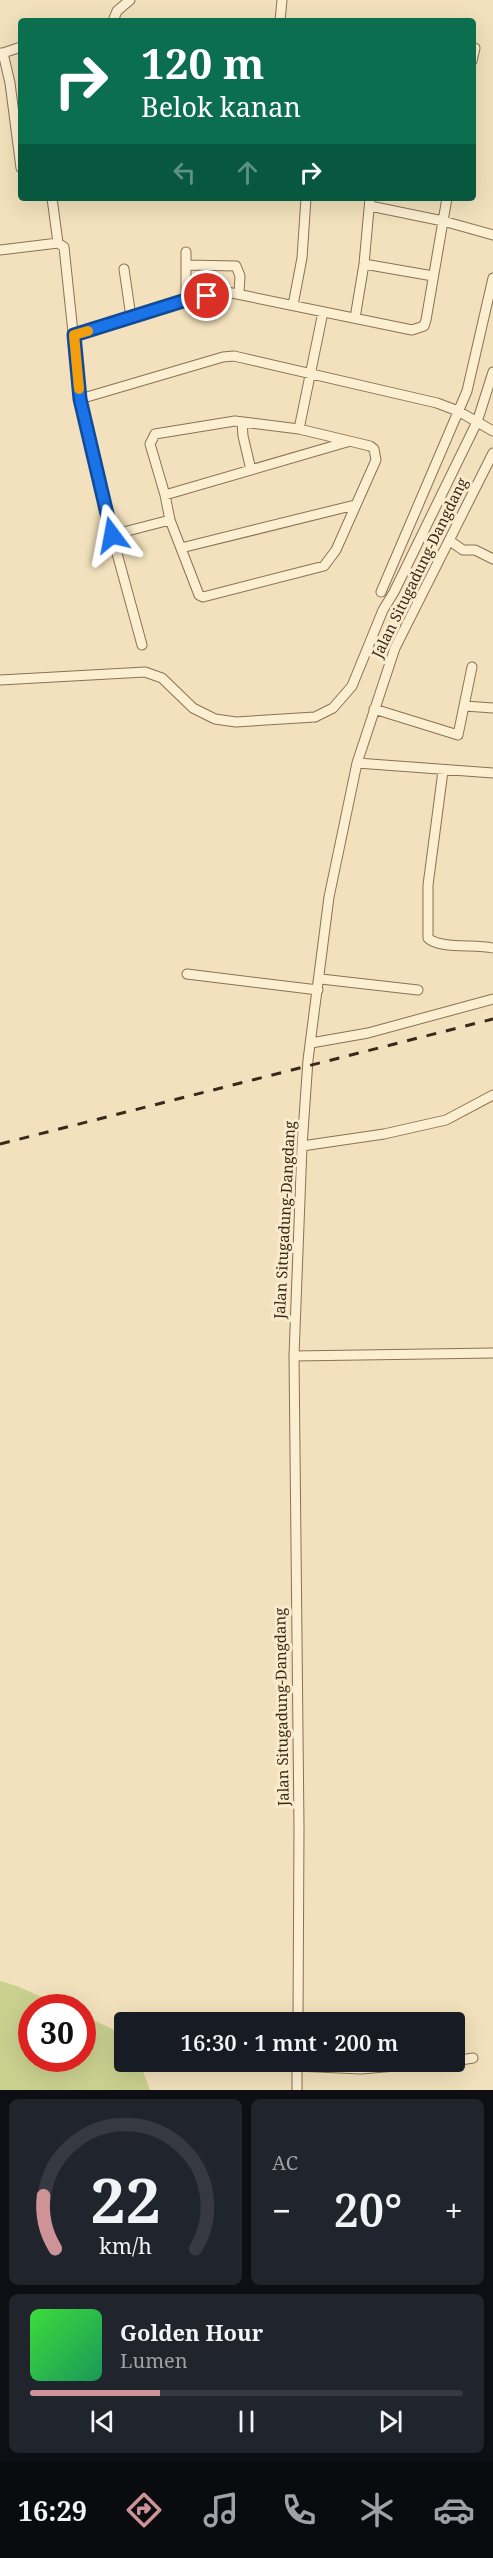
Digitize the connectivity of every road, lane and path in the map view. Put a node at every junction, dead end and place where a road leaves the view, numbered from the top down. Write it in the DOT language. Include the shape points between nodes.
graph roads {
  1 [pos="130,0"];
  2 [pos="282,0"];
  3 [pos="114,18"];
  4 [pos="280,18"];
  5 [pos="18,48"];
  6 [pos="2,53"];
  7 [pos="10,83"];
  8 [pos="0,85"];
  9 [pos="18,145"];
  10 [pos="52,201"];
  11 [pos="306,201"];
  12 [pos="446,201"];
  13 [pos="370,202"];
  14 [pos="443,221"];
  15 [pos="493,235"];
  16 [pos="58,243"];
  17 [pos="0,250"];
  18 [pos="186,252"];
  19 [pos="364,264"];
  20 [pos="186,265"];
  21 [pos="124,269"];
  22 [pos="433,276"];
  23 [pos="493,278"];
  24 [pos="239,293"];
  25 [pos="186,300"];
  26 [pos="293,305"];
  27 [pos="323,312"];
  28 [pos="131,317"];
  29 [pos="355,318"];
  30 [pos="74,335"];
  31 [pos="493,372"];
  32 [pos="309,373"];
  33 [pos="80,399"];
  34 [pos="458,411"];
  35 [pos="242,422"];
  36 [pos="477,422"];
  37 [pos="299,429"];
  38 [pos="493,432"];
  39 [pos="347,442"];
  40 [pos="492,459"];
  41 [pos="251,470"];
  42 [pos="165,495"];
  43 [pos="355,505"];
  44 [pos="170,520"];
  45 [pos="112,535"];
  46 [pos="450,541"];
  47 [pos="181,548"];
  48 [pos="493,559"];
  49 [pos="381,592"];
  50 [pos="142,645"];
  51 [pos="472,667"];
  52 [pos="0,680"];
  53 [pos="465,706"];
  54 [pos="493,708"];
  55 [pos="374,709"];
  56 [pos="357,763"];
  57 [pos="443,771"];
  58 [pos="493,773"];
  59 [pos="493,948"];
  60 [pos="187,974"];
  61 [pos="321,979"];
  62 [pos="318,990"];
  63 [pos="418,990"];
  64 [pos="493,999"];
  65 [pos="311,1043"];
  66 [pos="493,1095"];
  67 [pos="302,1146"];
  68 [pos="493,1353"];
  69 [pos="294,1356"];
  70 [pos="298,2012"];
  71 [pos="473,2058"];
  72 [pos="465,2059"];
  73 [pos="297,2072"];
  74 [pos="297,2090"];
  1 -- 3 [label="street"];
  2 -- 4 [label="street"];
  5 -- 6 [label="street"];
  6 -- 7 [label="street"];
  7 -- 8 [label="street"];
  7 -- 9 [label="street"];
  10 -- 16 [label="street"];
  11 -- 26 [label="street" via="302,258"];
  12 -- 14 [label="street"];
  13 -- 14 [label="street"];
  13 -- 19 [label="street"];
  14 -- 15 [label="street"];
  14 -- 22 [label="street"];
  16 -- 17 [label="street"];
  16 -- 30 [label="street" via="64,247"];
  18 -- 20 [label="street"];
  19 -- 22 [label="street"];
  19 -- 29 [label="street"];
  20 -- 24 [label="street" via="236,266"];
  20 -- 25 [label="street"];
  21 -- 28 [label="street"];
  22 -- 29 [label="street" via="424,326 412,330"];
  23 -- 34 [label="street" via="472,374"];
  24 -- 25 [label="street"];
  24 -- 26 [label="street"];
  25 -- 28 [label="street"];
  26 -- 27 [label="street"];
  27 -- 29 [label="street"];
  27 -- 32 [label="street"];
  28 -- 30 [label="street"];
  30 -- 33 [label="street"];
  31 -- 36 [label="street"];
  32 -- 33 [label="street" via="245,358 223,357"];
  32 -- 34 [label="street"];
  32 -- 37 [label="street"];
  33 -- 45 [label="street"];
  34 -- 36 [label="street"];
  34 -- 49 [label="street"];
  35 -- 37 [label="street"];
  35 -- 41 [label="street"];
  35 -- 42 [label="street" via="155,434 150,444"];
  36 -- 38 [label="street"];
  36 -- 52 [label="street" via="383,610 352,686 333,708 315,717 236,722 215,719 193,708 162,678 145,672"];
  37 -- 39 [label="street"];
  39 -- 41 [label="street"];
  39 -- 43 [label="street" via="370,446 376,454"];
  40 -- 46 [label="street, Jalan Situgadung-Dangdang"];
  41 -- 42 [label="street"];
  42 -- 44 [label="street"];
  43 -- 47 [label="street"];
  43 -- 47 [label="street" via="336,550 324,566 209,597 199,595"];
  44 -- 45 [label="street"];
  44 -- 47 [label="street"];
  45 -- 50 [label="street"];
  46 -- 48 [label="street" via="463,550 475,550"];
  46 -- 55 [label="street, Jalan Situgadung-Dangdang" via="395,648"];
  51 -- 53 [label="street"];
  53 -- 54 [label="street"];
  53 -- 55 [label="street" via="457,735"];
  55 -- 56 [label="street, Jalan Situgadung-Dangdang"];
  56 -- 57 [label="street"];
  56 -- 61 [label="street, Jalan Situgadung-Dangdang" via="329,897"];
  57 -- 58 [label="street"];
  57 -- 59 [label="street" via="428,885 428,938 443,946"];
  60 -- 62 [label="street"];
  61 -- 62 [label="street, Jalan Situgadung-Dangdang"];
  61 -- 63 [label="street"];
  62 -- 65 [label="street, Jalan Situgadung-Dangdang"];
  64 -- 65 [label="street" via="368,1033"];
  65 -- 67 [label="street, Jalan Situgadung-Dangdang"];
  66 -- 67 [label="street" via="446,1120"];
  67 -- 69 [label="street, Jalan Situgadung-Dangdang"];
  68 -- 69 [label="street"];
  69 -- 70 [label="street, Jalan Situgadung-Dangdang"];
  71 -- 72 [label="street"];
  73 -- 74 [label="street"];
}
